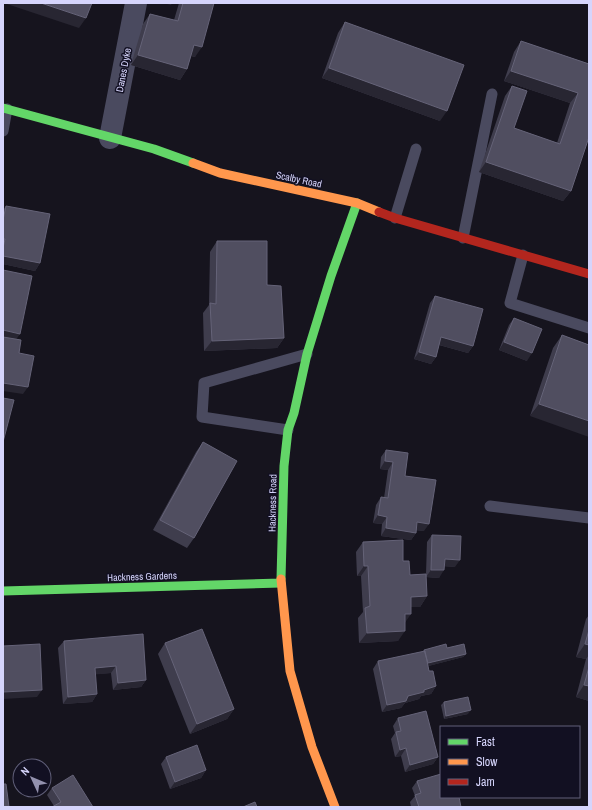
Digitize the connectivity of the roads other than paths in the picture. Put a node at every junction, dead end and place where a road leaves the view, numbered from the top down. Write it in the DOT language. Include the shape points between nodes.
graph roads {
  1 [pos="136,3"];
  2 [pos="492,94"];
  3 [pos="5,109"];
  4 [pos="3,131"];
  5 [pos="110,138"];
  6 [pos="416,149"];
  7 [pos="357,203"];
  8 [pos="395,218"];
  9 [pos="463,238"];
  10 [pos="523,255"];
  11 [pos="589,274"];
  12 [pos="589,328"];
  13 [pos="307,354"];
  14 [pos="288,430"];
  15 [pos="490,506"];
  16 [pos="589,518"];
  17 [pos="281,583"];
  18 [pos="3,591"];
  19 [pos="335,807"];
  1 -- 5 [label="street, Danes Dyke"];
  2 -- 9 [label="lane"];
  3 -- 4 [label="lane"];
  3 -- 5 [label="main road, Scalby Road"];
  5 -- 7 [label="main road, Scalby Road" via="154,149 220,173"];
  6 -- 8 [label="lane"];
  7 -- 8 [label="main road, Scalby Road"];
  7 -- 13 [label="main road, Hackness Road"];
  8 -- 9 [label="main road, Scalby Road"];
  9 -- 10 [label="main road, Scalby Road"];
  10 -- 11 [label="main road, Scalby Road"];
  10 -- 12 [label="lane" via="510,303"];
  13 -- 14 [label="main road, Hackness Road"];
  13 -- 14 [label="lane" via="204,382 202,417"];
  14 -- 17 [label="main road, Hackness Road" via="284,466"];
  15 -- 16 [label="lane"];
  17 -- 18 [label="main road, Hackness Gardens"];
  17 -- 19 [label="main road, Hackness Road" via="290,671 312,747"];
}
